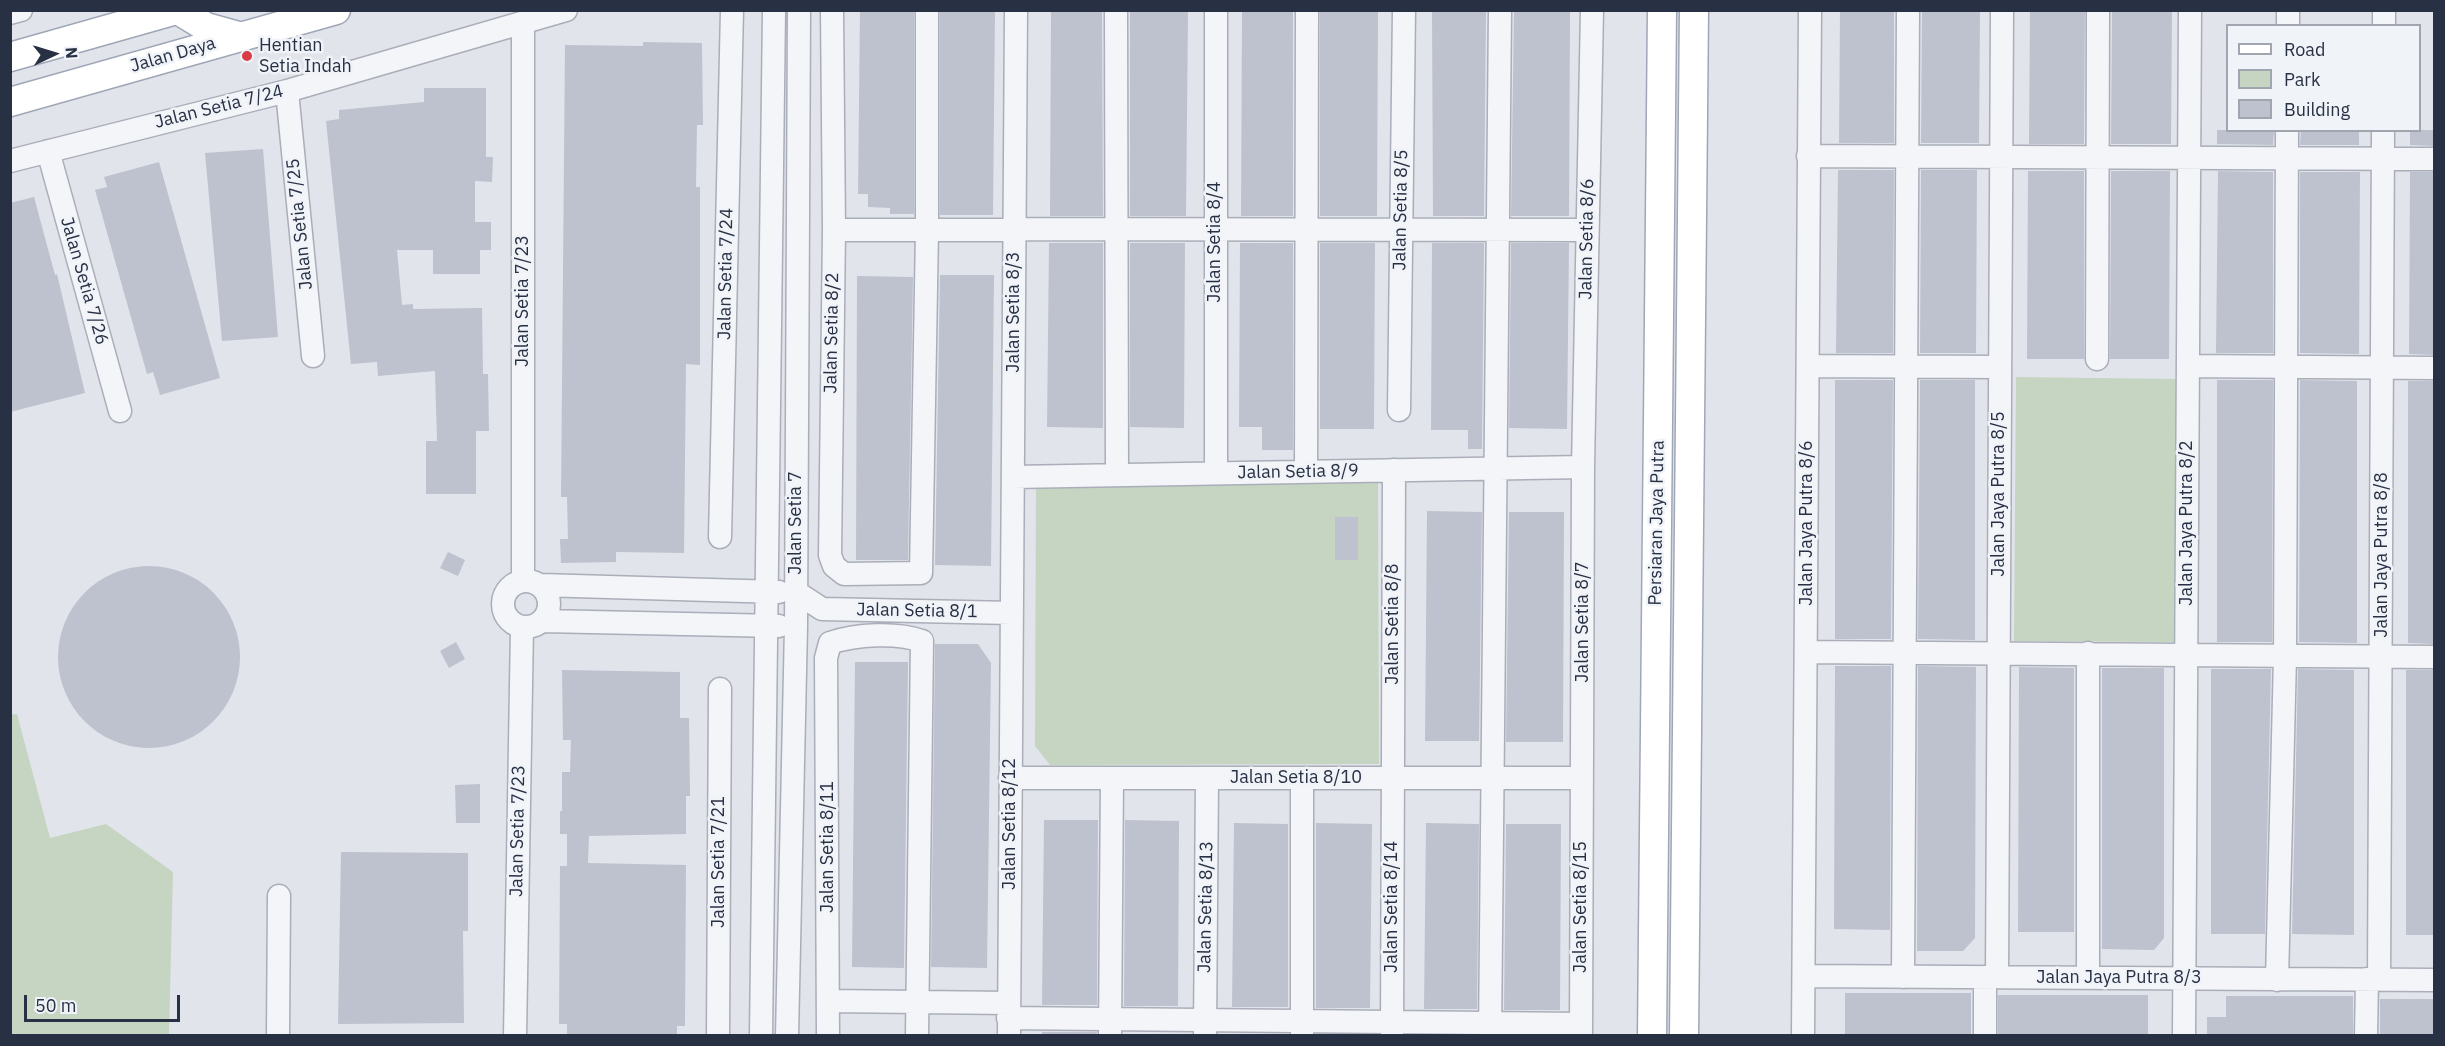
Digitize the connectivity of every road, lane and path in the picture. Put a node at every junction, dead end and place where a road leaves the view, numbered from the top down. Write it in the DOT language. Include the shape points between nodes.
graph roads {
  1 [pos="21,10"];
  2 [pos="177,10"];
  3 [pos="336,10"];
  4 [pos="566,10"];
  5 [pos="732,10"];
  6 [pos="774,10"];
  7 [pos="799,10"];
  8 [pos="832,10"];
  9 [pos="927,10"];
  10 [pos="1016,10"];
  11 [pos="1116,10"];
  12 [pos="1216,10"];
  13 [pos="1307,10"];
  14 [pos="1404,10"];
  15 [pos="1500,10"];
  16 [pos="1592,10"];
  17 [pos="1662,10"];
  18 [pos="1694,10"];
  19 [pos="1810,10"];
  20 [pos="1908,10"];
  21 [pos="2002,10"];
  22 [pos="2098,10"];
  23 [pos="2190,10"];
  24 [pos="10,13"];
  25 [pos="523,23"];
  26 [pos="238,36"];
  27 [pos="10,57"];
  28 [pos="156,60"];
  29 [pos="287,91"];
  30 [pos="10,102"];
  31 [pos="2287,132"];
  32 [pos="2383,132"];
  33 [pos="48,150"];
  34 [pos="1809,156"];
  35 [pos="1907,156"];
  36 [pos="2001,157"];
  37 [pos="2098,158"];
  38 [pos="2189,158"];
  39 [pos="2287,159"];
  40 [pos="2383,159"];
  41 [pos="2434,159"];
  42 [pos="10,161"];
  43 [pos="834,230"];
  44 [pos="927,230"];
  45 [pos="1014,230"];
  46 [pos="1116,230"];
  47 [pos="1215,230"];
  48 [pos="1306,230"];
  49 [pos="1401,230"];
  50 [pos="1497,230"];
  51 [pos="1587,230"];
  52 [pos="313,356"];
  53 [pos="2097,359"];
  54 [pos="1808,366"];
  55 [pos="2188,366"];
  56 [pos="1906,367"];
  57 [pos="2000,367"];
  58 [pos="2286,367"];
  59 [pos="2383,368"];
  60 [pos="2434,368"];
  61 [pos="1399,410"];
  62 [pos="120,411"];
  63 [pos="1583,467"];
  64 [pos="1495,468"];
  65 [pos="1394,470"];
  66 [pos="1306,472"];
  67 [pos="1216,473"];
  68 [pos="1117,475"];
  69 [pos="1013,477"];
  70 [pos="720,537"];
  71 [pos="532,582"];
  72 [pos="705,590"];
  73 [pos="766,592"];
  74 [pos="796,592"];
  75 [pos="822,609"];
  76 [pos="1012,613"];
  77 [pos="532,624"];
  78 [pos="706,625"];
  79 [pos="765,625"];
  80 [pos="796,626"];
  81 [pos="1806,652"];
  82 [pos="1905,652"];
  83 [pos="1998,653"];
  84 [pos="2088,653"];
  85 [pos="2186,656"];
  86 [pos="2285,657"];
  87 [pos="2381,657"];
  88 [pos="2434,657"];
  89 [pos="720,689"];
  90 [pos="1010,778"];
  91 [pos="1112,778"];
  92 [pos="1207,778"];
  93 [pos="1302,778"];
  94 [pos="1393,778"];
  95 [pos="1493,778"];
  96 [pos="1582,778"];
  97 [pos="279,896"];
  98 [pos="1804,976"];
  99 [pos="1903,977"];
  100 [pos="1991,977"];
  101 [pos="2088,978"];
  102 [pos="2183,978"];
  103 [pos="2373,979"];
  104 [pos="2277,980"];
  105 [pos="2434,980"];
  106 [pos="829,1002"];
  107 [pos="918,1002"];
  108 [pos="1009,1019"];
  109 [pos="1110,1027"];
  110 [pos="1205,1028"];
  111 [pos="1302,1028"];
  112 [pos="1392,1029"];
  113 [pos="1490,1029"];
  114 [pos="1581,1030"];
  115 [pos="278,1035"];
  116 [pos="515,1035"];
  117 [pos="718,1035"];
  118 [pos="761,1035"];
  119 [pos="787,1035"];
  120 [pos="828,1035"];
  121 [pos="917,1035"];
  122 [pos="1652,1035"];
  123 [pos="1684,1035"];
  124 [pos="1803,1035"];
  125 [pos="1985,1035"];
  126 [pos="2184,1035"];
  127 [pos="2366,1035"];
  1 -- 24 [label="street"];
  2 -- 26 [label="main road" via="206,27"];
  2 -- 27 [label="main road"];
  2 -- 28 [label="main road" via="173,32"];
  3 -- 26 [label="main road, Jalan Daya"];
  4 -- 25 [label="street, Jalan Setia 7/24"];
  5 -- 70 [label="street, Jalan Setia 7/24"];
  6 -- 73 [label="street, Jalan Setia 7"];
  7 -- 74 [label="street, Jalan Setia 7"];
  8 -- 43 [label="street, Jalan Setia 8/2"];
  9 -- 44 [label="street"];
  10 -- 45 [label="street, Jalan Setia 8/3"];
  11 -- 46 [label="street"];
  12 -- 47 [label="street, Jalan Setia 8/4"];
  13 -- 48 [label="street"];
  14 -- 49 [label="street, Jalan Setia 8/5"];
  15 -- 50 [label="street"];
  16 -- 51 [label="street, Jalan Setia 8/6"];
  17 -- 122 [label="main road, Persiaran Jaya Putra"];
  18 -- 123 [label="main road, Persiaran Jaya Putra"];
  19 -- 34 [label="street, Jalan Jaya Putra 8/6"];
  20 -- 35 [label="street"];
  21 -- 36 [label="street, Jalan Jaya Putra 8/5"];
  22 -- 37 [label="street"];
  23 -- 38 [label="street, Jalan Jaya Putra 8/2"];
  25 -- 29 [label="street, Jalan Setia 7/24"];
  25 -- 71 [label="street, Jalan Setia 7/23"];
  26 -- 28 [label="main road, Jalan Daya"];
  28 -- 30 [label="main road, Jalan Daya"];
  29 -- 33 [label="street, Jalan Setia 7/24"];
  29 -- 52 [label="street, Jalan Setia 7/25"];
  31 -- 39 [label="street"];
  32 -- 40 [label="street, Jalan Jaya Putra 8/8"];
  33 -- 42 [label="street, Jalan Setia 7/24"];
  33 -- 62 [label="street, Jalan Setia 7/26"];
  34 -- 35 [label="street"];
  34 -- 54 [label="street, Jalan Jaya Putra 8/6"];
  35 -- 36 [label="street"];
  35 -- 56 [label="street"];
  36 -- 37 [label="street"];
  36 -- 57 [label="street, Jalan Jaya Putra 8/5"];
  37 -- 38 [label="street"];
  37 -- 53 [label="street"];
  38 -- 39 [label="street"];
  38 -- 55 [label="street, Jalan Jaya Putra 8/2"];
  39 -- 40 [label="street"];
  39 -- 58 [label="street"];
  40 -- 41 [label="street"];
  40 -- 59 [label="street, Jalan Jaya Putra 8/8"];
  43 -- 44 [label="street"];
  43 -- 44 [label="street, Jalan Setia 8/2" via="830,555 834,566 844,574 921,573"];
  44 -- 45 [label="street"];
  45 -- 46 [label="street"];
  45 -- 69 [label="street, Jalan Setia 8/3"];
  46 -- 47 [label="street"];
  46 -- 68 [label="street"];
  47 -- 48 [label="street"];
  47 -- 67 [label="street, Jalan Setia 8/4"];
  48 -- 49 [label="street"];
  48 -- 66 [label="street"];
  49 -- 50 [label="street"];
  49 -- 61 [label="street, Jalan Setia 8/5"];
  50 -- 51 [label="street"];
  50 -- 64 [label="street"];
  51 -- 63 [label="street, Jalan Setia 8/6"];
  54 -- 56 [label="street"];
  54 -- 81 [label="street, Jalan Jaya Putra 8/6"];
  55 -- 58 [label="street"];
  55 -- 85 [label="street, Jalan Jaya Putra 8/2"];
  56 -- 57 [label="street"];
  56 -- 82 [label="street"];
  57 -- 83 [label="street, Jalan Jaya Putra 8/5"];
  58 -- 59 [label="street"];
  58 -- 86 [label="street"];
  59 -- 60 [label="street"];
  59 -- 87 [label="street, Jalan Jaya Putra 8/8"];
  63 -- 64 [label="street, Jalan Setia 8/9"];
  63 -- 96 [label="street, Jalan Setia 8/7"];
  64 -- 65 [label="street, Jalan Setia 8/9"];
  64 -- 95 [label="street"];
  65 -- 66 [label="street, Jalan Setia 8/9"];
  65 -- 94 [label="street, Jalan Setia 8/8"];
  66 -- 67 [label="street, Jalan Setia 8/9"];
  67 -- 68 [label="street, Jalan Setia 8/9"];
  68 -- 69 [label="street, Jalan Setia 8/9"];
  69 -- 76 [label="street, Jalan Setia 8/3"];
  71 -- 72 [label="street"];
  71 -- 77 [label="street" via="549,598 549,606"];
  71 -- 77 [label="street" via="509,587 502,607 509,620"];
  72 -- 73 [label="street"];
  72 -- 78 [label="street"];
  73 -- 74 [label="street"];
  73 -- 79 [label="street, Jalan Setia 7"];
  74 -- 75 [label="street"];
  74 -- 80 [label="street, Jalan Setia 7"];
  75 -- 76 [label="street, Jalan Setia 8/1"];
  75 -- 80 [label="street"];
  76 -- 90 [label="street, Jalan Setia 8/12"];
  77 -- 78 [label="street"];
  77 -- 116 [label="street, Jalan Setia 7/23"];
  78 -- 79 [label="street"];
  79 -- 80 [label="street"];
  79 -- 118 [label="street, Jalan Setia 7"];
  80 -- 119 [label="street, Jalan Setia 7"];
  81 -- 82 [label="street"];
  81 -- 98 [label="street, Jalan Jaya Putra 8/6"];
  82 -- 83 [label="street"];
  82 -- 99 [label="street"];
  83 -- 84 [label="street"];
  83 -- 100 [label="street, Jalan Jaya Putra 8/5"];
  84 -- 85 [label="street"];
  84 -- 101 [label="street"];
  85 -- 86 [label="street"];
  85 -- 102 [label="street, Jalan Jaya Putra 8/2"];
  86 -- 87 [label="street"];
  86 -- 104 [label="street"];
  87 -- 88 [label="street"];
  87 -- 103 [label="street, Jalan Jaya Putra 8/8"];
  89 -- 117 [label="street, Jalan Setia 7/21"];
  90 -- 91 [label="street, Jalan Setia 8/10"];
  90 -- 108 [label="street, Jalan Setia 8/12"];
  91 -- 92 [label="street, Jalan Setia 8/10"];
  91 -- 109 [label="street"];
  92 -- 93 [label="street, Jalan Setia 8/10"];
  92 -- 110 [label="street, Jalan Setia 8/13"];
  93 -- 94 [label="street, Jalan Setia 8/10"];
  93 -- 111 [label="street"];
  94 -- 95 [label="street, Jalan Setia 8/10"];
  94 -- 112 [label="street, Jalan Setia 8/14"];
  95 -- 96 [label="street, Jalan Setia 8/10"];
  95 -- 113 [label="street"];
  96 -- 114 [label="street, Jalan Setia 8/15"];
  97 -- 115 [label="street"];
  98 -- 99 [label="street, Jalan Jaya Putra 8/3"];
  98 -- 124 [label="street, Jalan Jaya Putra 8/6"];
  99 -- 100 [label="street, Jalan Jaya Putra 8/3"];
  100 -- 101 [label="street, Jalan Jaya Putra 8/3"];
  100 -- 125 [label="street, Jalan Jaya Putra 8/5"];
  101 -- 102 [label="street, Jalan Jaya Putra 8/3"];
  102 -- 104 [label="street, Jalan Jaya Putra 8/3"];
  102 -- 126 [label="street, Jalan Jaya Putra 8/2"];
  103 -- 104 [label="street, Jalan Jaya Putra 8/3"];
  103 -- 105 [label="street, Jalan Jaya Putra 8/3"];
  103 -- 127 [label="street, Jalan Jaya Putra 8/8"];
  106 -- 107 [label="street"];
  106 -- 107 [label="street, Jalan Setia 8/11" via="826,658 830,643 845,638 909,636 922,641"];
  106 -- 120 [label="street, Jalan Setia 8/11"];
  107 -- 108 [label="street"];
  107 -- 121 [label="street"];
  108 -- 109 [label="street"];
  109 -- 110 [label="street"];
  110 -- 111 [label="street"];
  111 -- 112 [label="street"];
  112 -- 113 [label="street"];
  113 -- 114 [label="street"];
}
